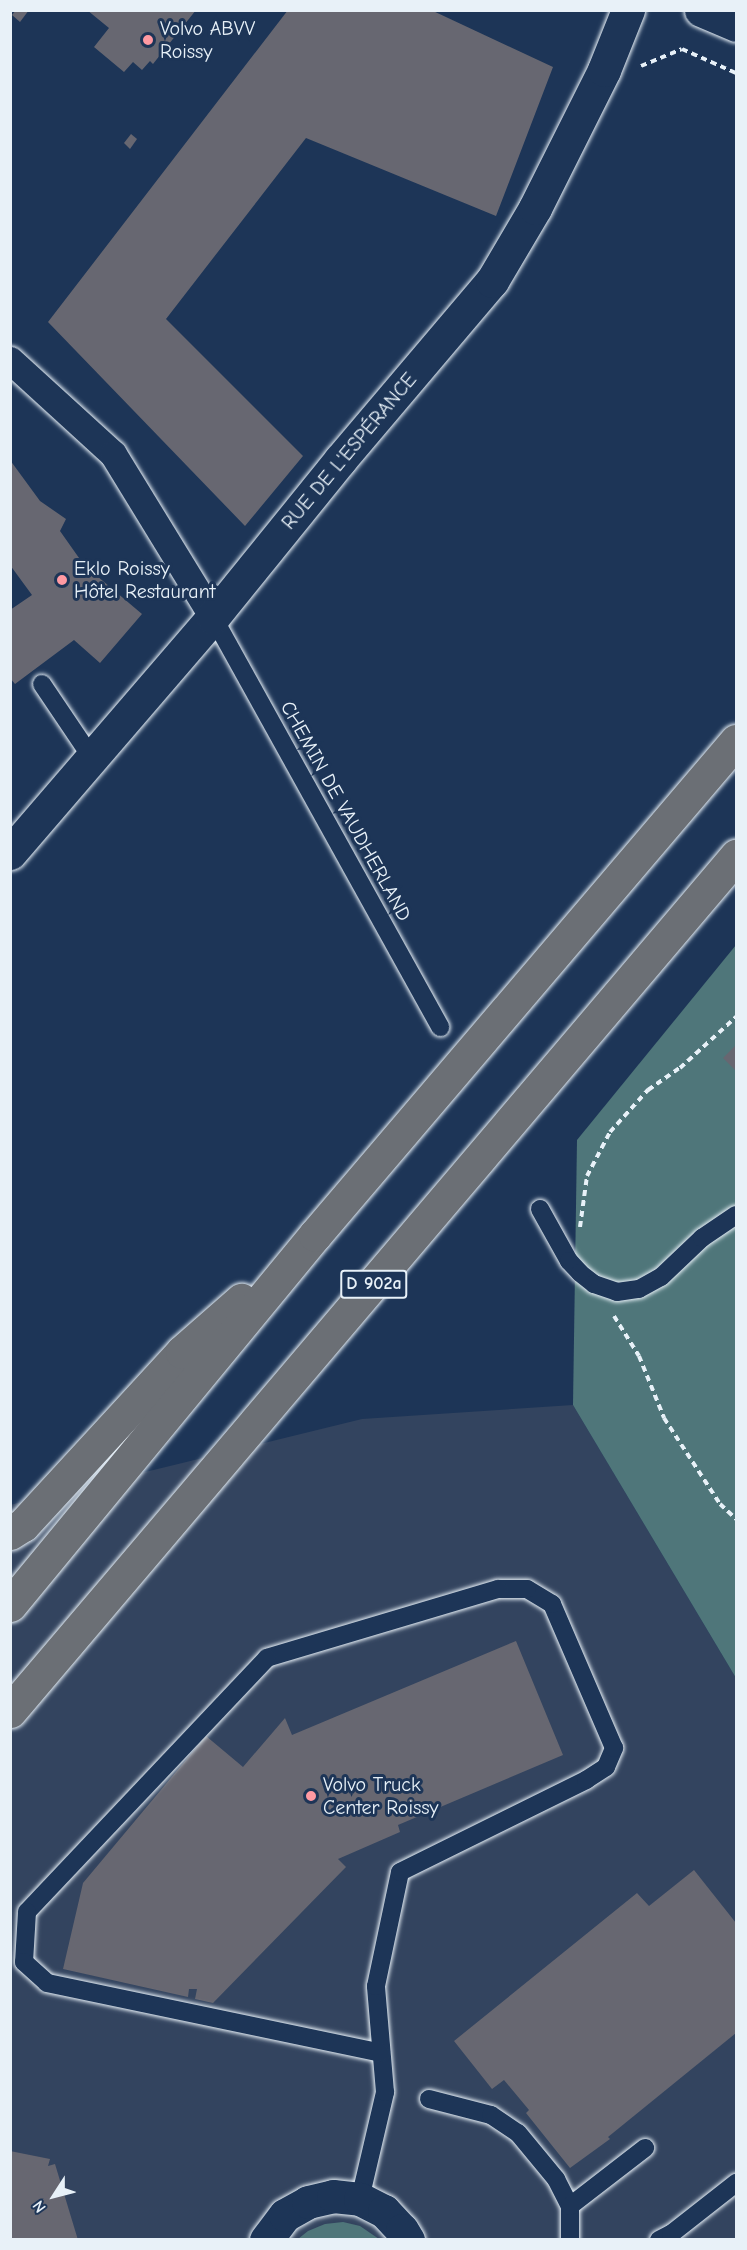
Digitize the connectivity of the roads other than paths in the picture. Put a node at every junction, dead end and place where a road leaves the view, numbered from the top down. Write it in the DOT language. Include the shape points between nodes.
graph roads {
  1 [pos="628,10"];
  2 [pos="701,10"];
  3 [pos="736,25"];
  4 [pos="10,360"];
  5 [pos="213,616"];
  6 [pos="42,684"];
  7 [pos="736,741"];
  8 [pos="92,758"];
  9 [pos="10,853"];
  10 [pos="736,856"];
  11 [pos="440,1027"];
  12 [pos="540,1209"];
  13 [pos="736,1215"];
  14 [pos="315,1235"];
  15 [pos="10,1533"];
  16 [pos="10,1605"];
  17 [pos="10,1711"];
  18 [pos="381,2053"];
  19 [pos="429,2099"];
  20 [pos="645,2148"];
  21 [pos="736,2183"];
  22 [pos="360,2199"];
  23 [pos="570,2206"];
  24 [pos="266,2240"];
  25 [pos="408,2240"];
  26 [pos="570,2240"];
  27 [pos="659,2240"];
  1 -- 5 [label="main road, RUE DE L'ESPÉRANCE" via="604,70 535,208 492,281"];
  2 -- 3 [label="main road"];
  4 -- 5 [label="street" via="113,454"];
  5 -- 8 [label="main road, RUE DE L'ESPÉRANCE"];
  5 -- 11 [label="lane, CHEMIN DE VAUDHERLAND"];
  6 -- 8 [label="lane"];
  7 -- 14 [label="main road"];
  8 -- 9 [label="main road, RUE DE L'ESPÉRANCE"];
  10 -- 17 [label="main road, D 902a"];
  12 -- 13 [label="lane" via="569,1260 594,1284 617,1292 639,1289 661,1277 702,1238"];
  14 -- 15 [label="main road" via="182,1352 23,1525"];
  14 -- 16 [label="main road"];
  18 -- 18 [label="lane" via="376,1986 400,1872 586,1780 606,1767 614,1748 552,1604 527,1589 498,1589 267,1658 27,1912 24,1962 47,1983"];
  18 -- 22 [label="lane" via="385,2092"];
  19 -- 23 [label="lane" via="491,2115 518,2133 556,2179"];
  20 -- 23 [label="lane"];
  21 -- 27 [label="lane"];
  22 -- 24 [label="main road" via="333,2196 308,2202 285,2215"];
  22 -- 25 [label="main road" via="384,2211"];
  23 -- 26 [label="lane"];
}
